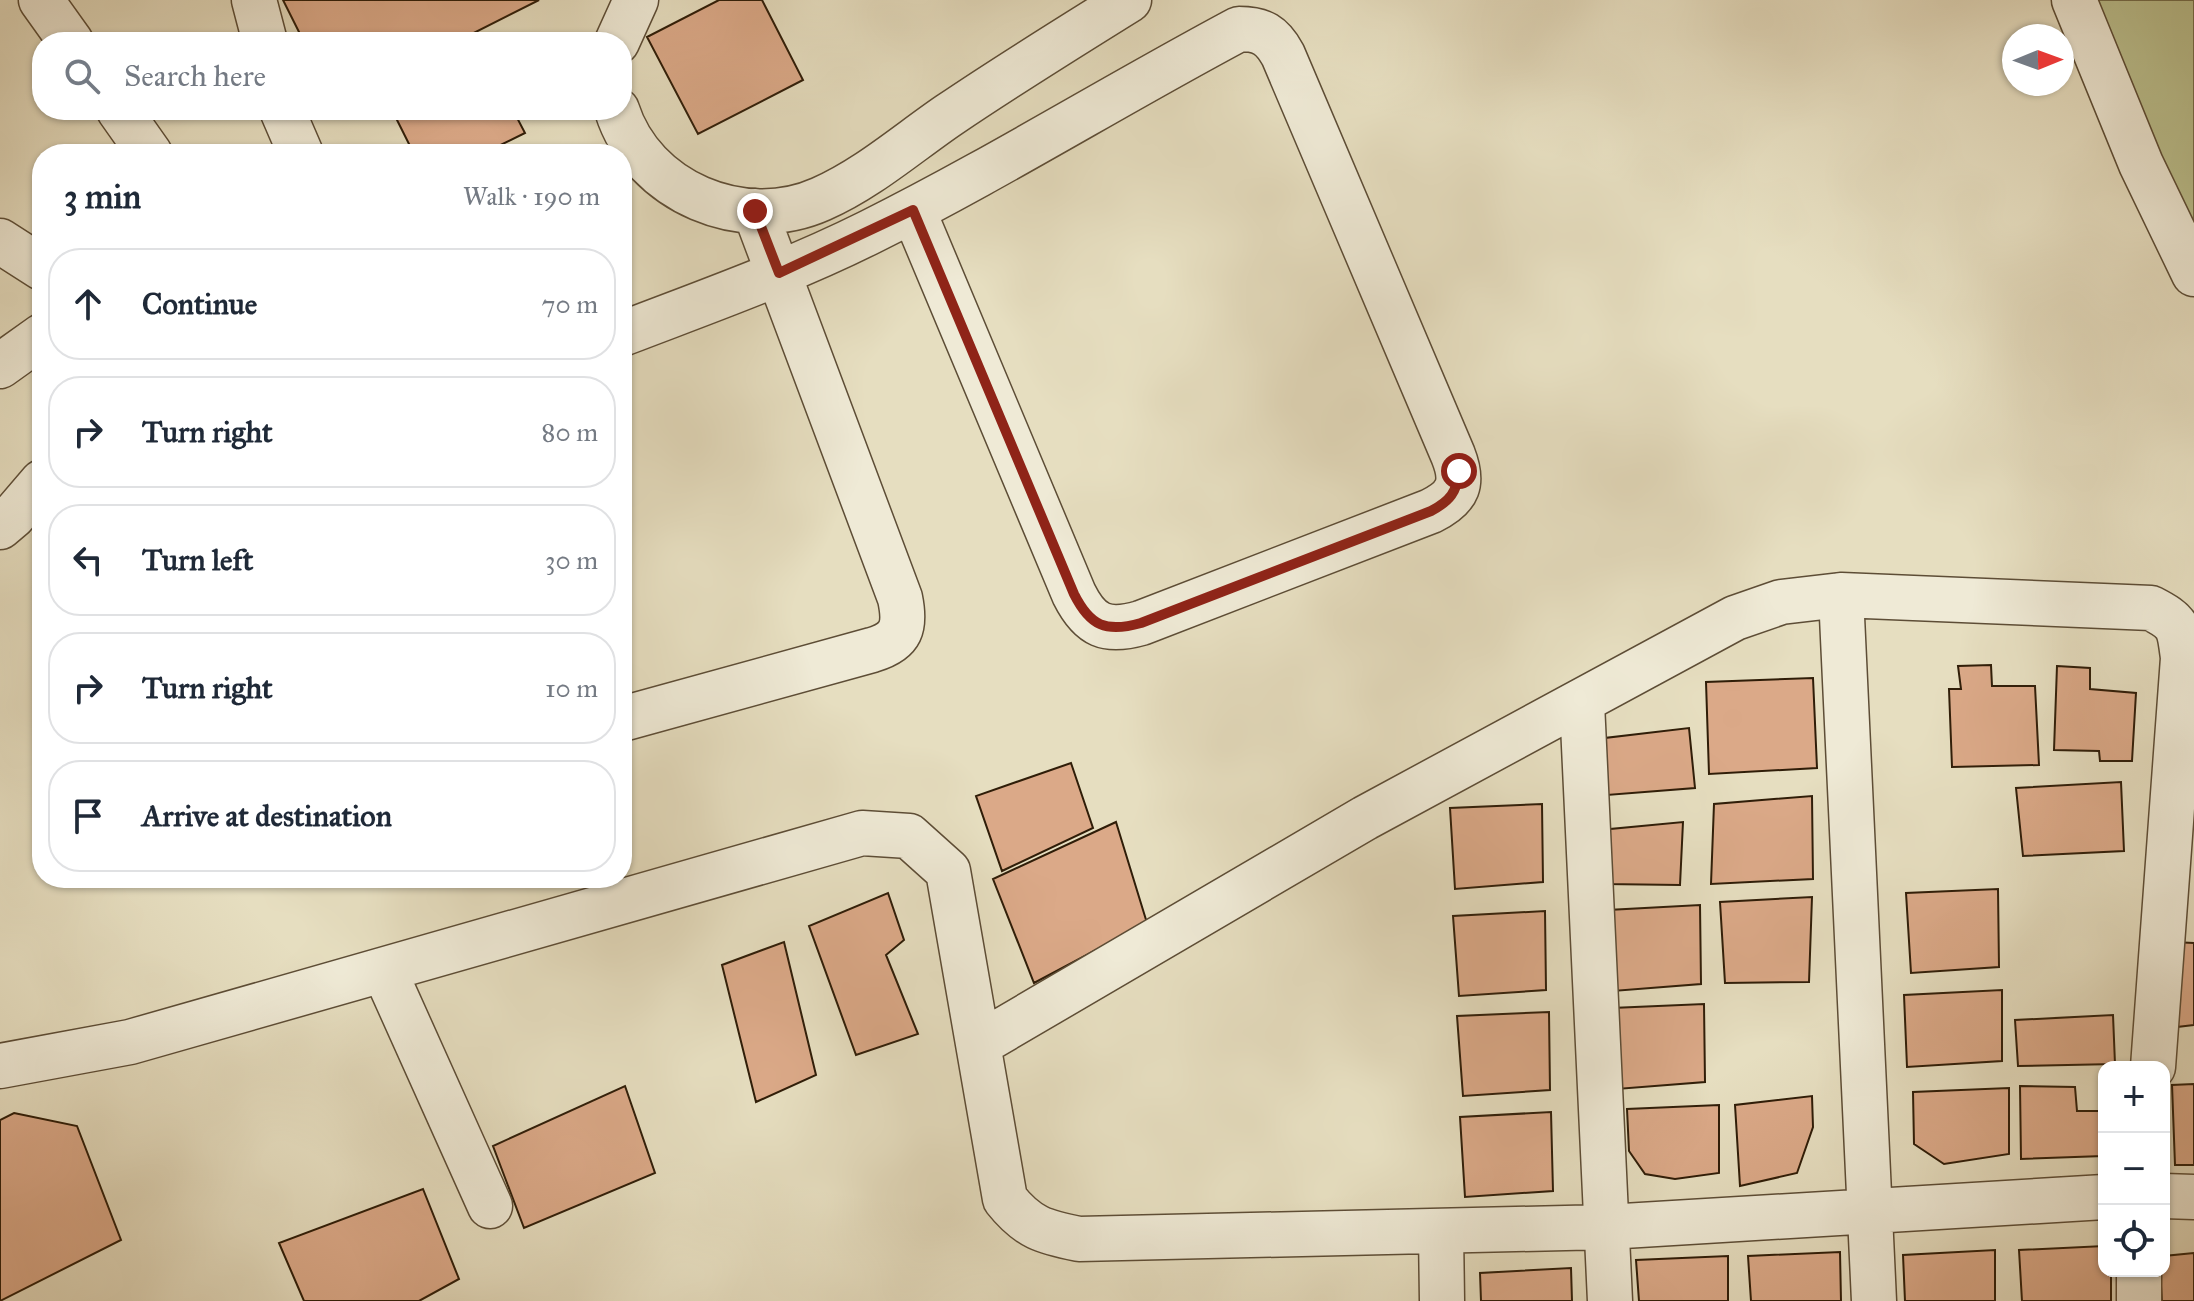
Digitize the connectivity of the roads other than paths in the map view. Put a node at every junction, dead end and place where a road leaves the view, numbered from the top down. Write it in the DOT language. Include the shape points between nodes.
graph roads {
  1 [pos="41,0"];
  2 [pos="254,0"];
  3 [pos="636,0"];
  4 [pos="1129,0"];
  5 [pos="2074,0"];
  6 [pos="64,32"];
  7 [pos="262,32"];
  8 [pos="622,32"];
  9 [pos="126,120"];
  10 [pos="286,120"];
  11 [pos="143,144"];
  12 [pos="297,144"];
  13 [pos="632,147"];
  14 [pos="913,210"];
  15 [pos="755,211"];
  16 [pos="0,241"];
  17 [pos="32,262"];
  18 [pos="779,273"];
  19 [pos="2194,274"];
  20 [pos="632,330"];
  21 [pos="32,343"];
  22 [pos="0,366"];
  23 [pos="27,485"];
  24 [pos="0,527"];
  25 [pos="1841,595"];
  26 [pos="1582,703"];
  27 [pos="632,716"];
  28 [pos="384,970"];
  29 [pos="979,1044"];
  30 [pos="2153,1061"];
  31 [pos="0,1066"];
  32 [pos="2170,1196"];
  33 [pos="2098,1197"];
  34 [pos="2194,1197"];
  35 [pos="490,1206"];
  36 [pos="1869,1210"];
  37 [pos="1607,1227"];
  38 [pos="1441,1231"];
  39 [pos="2139,1277"];
  40 [pos="1442,1301"];
  41 [pos="1610,1301"];
  42 [pos="1874,1301"];
  43 [pos="2139,1301"];
  1 -- 6 [label="street"];
  2 -- 7 [label="street"];
  3 -- 8 [label="street"];
  4 -- 15 [label="street" via="1004,77 849,184 789,209"];
  5 -- 19 [label="street" via="2141,164"];
  9 -- 11 [label="street"];
  10 -- 12 [label="street"];
  13 -- 15 [label="street" via="657,173 688,194"];
  14 -- 14 [label="street" via="1239,29 1257,29 1274,38 1283,55 1453,455 1459,471 1457,488 1447,503 1431,511 1141,623 1121,629 1100,626 1083,613 1074,594"];
  14 -- 18 [label="street"];
  15 -- 18 [label="street"];
  16 -- 17 [label="street"];
  18 -- 20 [label="street"];
  18 -- 27 [label="street" via="900,598 900,633 888,645 872,650"];
  21 -- 22 [label="street"];
  23 -- 24 [label="street" via="27,501"];
  25 -- 26 [label="street" via="1781,602 1735,618"];
  25 -- 30 [label="street" via="2151,608 2170,618 2179,631 2183,658"];
  25 -- 36 [label="street"];
  26 -- 29 [label="street" via="1365,818"];
  26 -- 37 [label="street"];
  28 -- 29 [label="street" via="862,833 909,836 948,871"];
  28 -- 31 [label="street" via="130,1042"];
  28 -- 35 [label="street"];
  29 -- 38 [label="street" via="1005,1199 1020,1218 1043,1232 1079,1239"];
  32 -- 34 [label="street"];
  33 -- 36 [label="street"];
  36 -- 37 [label="street"];
  36 -- 42 [label="street"];
  37 -- 38 [label="street"];
  37 -- 41 [label="street"];
  38 -- 40 [label="street"];
  39 -- 43 [label="street"];
}
